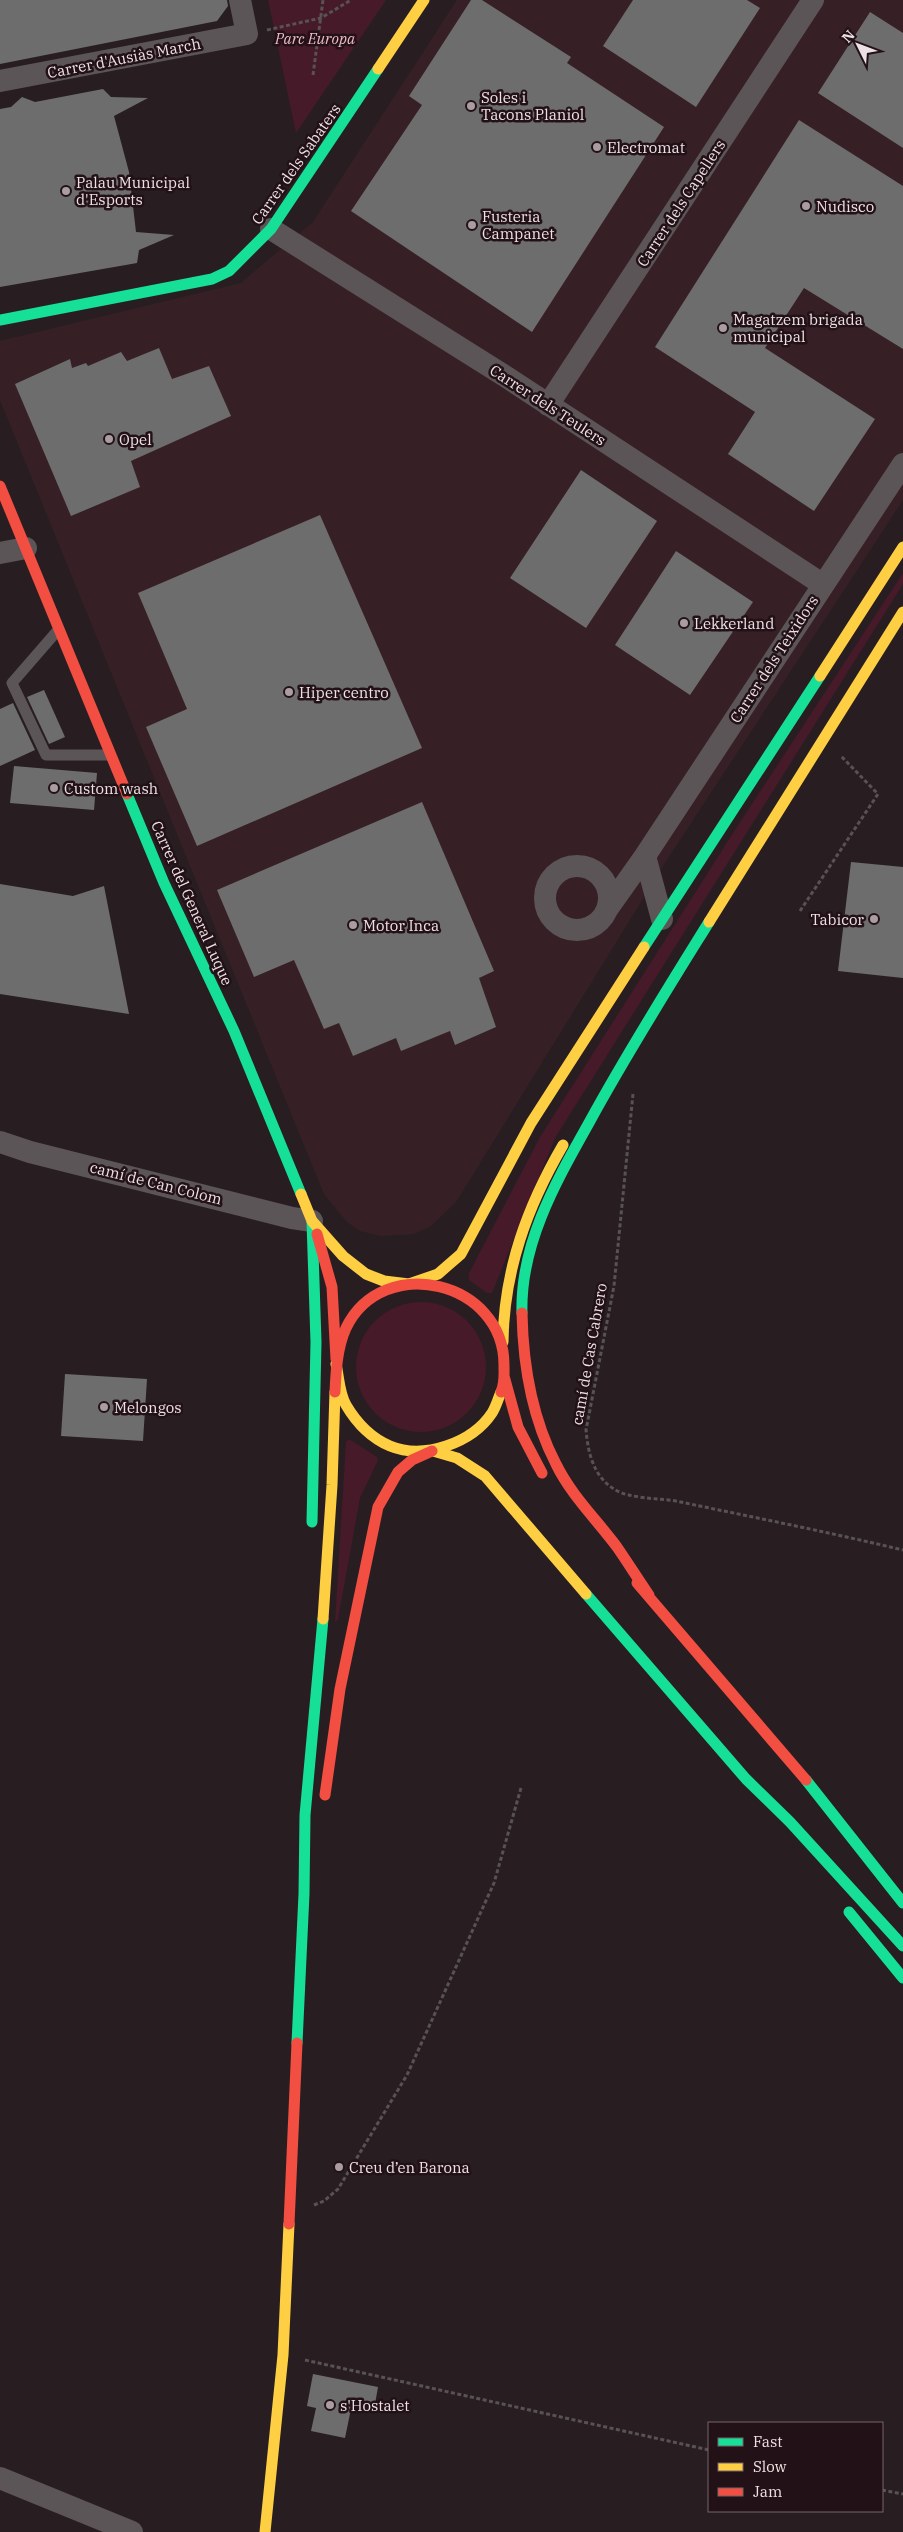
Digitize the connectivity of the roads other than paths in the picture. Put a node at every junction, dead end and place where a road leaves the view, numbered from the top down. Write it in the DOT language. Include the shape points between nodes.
graph roads {
  1 [pos="240,0"];
  2 [pos="424,0"];
  3 [pos="813,0"];
  4 [pos="0,81"];
  5 [pos="271,230"];
  6 [pos="1,321"];
  7 [pos="548,405"];
  8 [pos="903,464"];
  9 [pos="0,486"];
  10 [pos="903,547"];
  11 [pos="26,548"];
  12 [pos="0,554"];
  13 [pos="822,584"];
  14 [pos="903,612"];
  15 [pos="59,628"];
  16 [pos="111,754"];
  17 [pos="645,856"];
  18 [pos="589,868"];
  19 [pos="606,911"];
  20 [pos="662,919"];
  21 [pos="624,1058"];
  22 [pos="0,1142"];
  23 [pos="312,1221"];
  24 [pos="410,1284"];
  25 [pos="503,1351"];
  26 [pos="336,1364"];
  27 [pos="504,1376"];
  28 [pos="433,1451"];
  29 [pos="547,1480"];
  30 [pos="312,1530"];
  31 [pos="606,1554"];
  32 [pos="649,1596"];
  33 [pos="307,1665"];
  34 [pos="783,1752"];
  35 [pos="746,1779"];
  36 [pos="324,1804"];
  37 [pos="304,1830"];
  38 [pos="792,1842"];
  39 [pos="316,1851"];
  40 [pos="885,1861"];
  41 [pos="304,1894"];
  42 [pos="903,1903"];
  43 [pos="844,1906"];
  44 [pos="903,1946"];
  45 [pos="903,1978"];
  46 [pos="0,2478"];
  47 [pos="266,2529"];
  48 [pos="132,2532"];
  1 -- 4 [label="street, Carrer d'Ausiàs March" via="247,34"];
  2 -- 5 [label="main road, Carrer dels Sabaters"];
  3 -- 7 [label="street, Carrer dels Capellers"];
  5 -- 6 [label="main road, Carrer dels Sabaters" via="229,271 212,279"];
  5 -- 7 [label="street, Carrer dels Teulers"];
  7 -- 13 [label="street, Carrer dels Teulers"];
  8 -- 13 [label="street, Carrer dels Teixidors"];
  9 -- 11 [label="main road, Carrer del General Luque"];
  10 -- 20 [label="main road"];
  11 -- 12 [label="street"];
  11 -- 15 [label="main road, Carrer del General Luque"];
  13 -- 17 [label="street, Carrer dels Teixidors"];
  14 -- 21 [label="main road"];
  15 -- 16 [label="main road, Carrer del General Luque"];
  15 -- 16 [label="lane" via="12,683 46,755"];
  16 -- 23 [label="main road, Carrer del General Luque" via="164,882 234,1031"];
  17 -- 18 [label="street" via="616,872"];
  17 -- 19 [label="street, Carrer dels Teixidors"];
  17 -- 20 [label="street"];
  18 -- 19 [label="street" via="598,873 606,886 609,901"];
  18 -- 19 [label="street" via="569,867 552,878 545,898 547,908 560,925 576,929 592,926"];
  20 -- 24 [label="main road" via="531,1123 461,1254 439,1276"];
  21 -- 25 [label="main road" via="570,1135 532,1200 510,1270 503,1308"];
  21 -- 32 [label="main road" via="539,1221 526,1269 522,1308 523,1350 540,1428 556,1465"];
  22 -- 23 [label="street, camí de Can Colom"];
  23 -- 24 [label="main road, Carrer del General Luque" via="343,1256 366,1274 384,1281"];
  23 -- 26 [label="main road" via="332,1288"];
  23 -- 30 [label="main road" via="316,1342"];
  24 -- 25 [label="main road" via="444,1286 474,1302 490,1320"];
  24 -- 26 [label="main road" via="378,1295 359,1310 346,1328"];
  25 -- 27 [label="main road"];
  26 -- 28 [label="main road" via="344,1402 366,1432 398,1449"];
  26 -- 37 [label="main road" via="335,1448 325,1597"];
  27 -- 28 [label="main road" via="494,1410 478,1430 457,1444"];
  27 -- 29 [label="main road" via="515,1418 533,1459"];
  28 -- 35 [label="main road" via="457,1458 485,1476"];
  28 -- 36 [label="main road" via="402,1466 378,1506 340,1689"];
  31 -- 32 [label="main road"];
  32 -- 34 [label="main road"];
  33 -- 37 [label="main road" via="297,1787"];
  34 -- 40 [label="main road"];
  34 -- 42 [label="main road"];
  35 -- 38 [label="main road"];
  35 -- 44 [label="main road" via="790,1822"];
  37 -- 41 [label="main road"];
  39 -- 41 [label="main road"];
  41 -- 47 [label="main road" via="283,2355"];
  43 -- 45 [label="main road"];
  46 -- 48 [label="street"];
}
